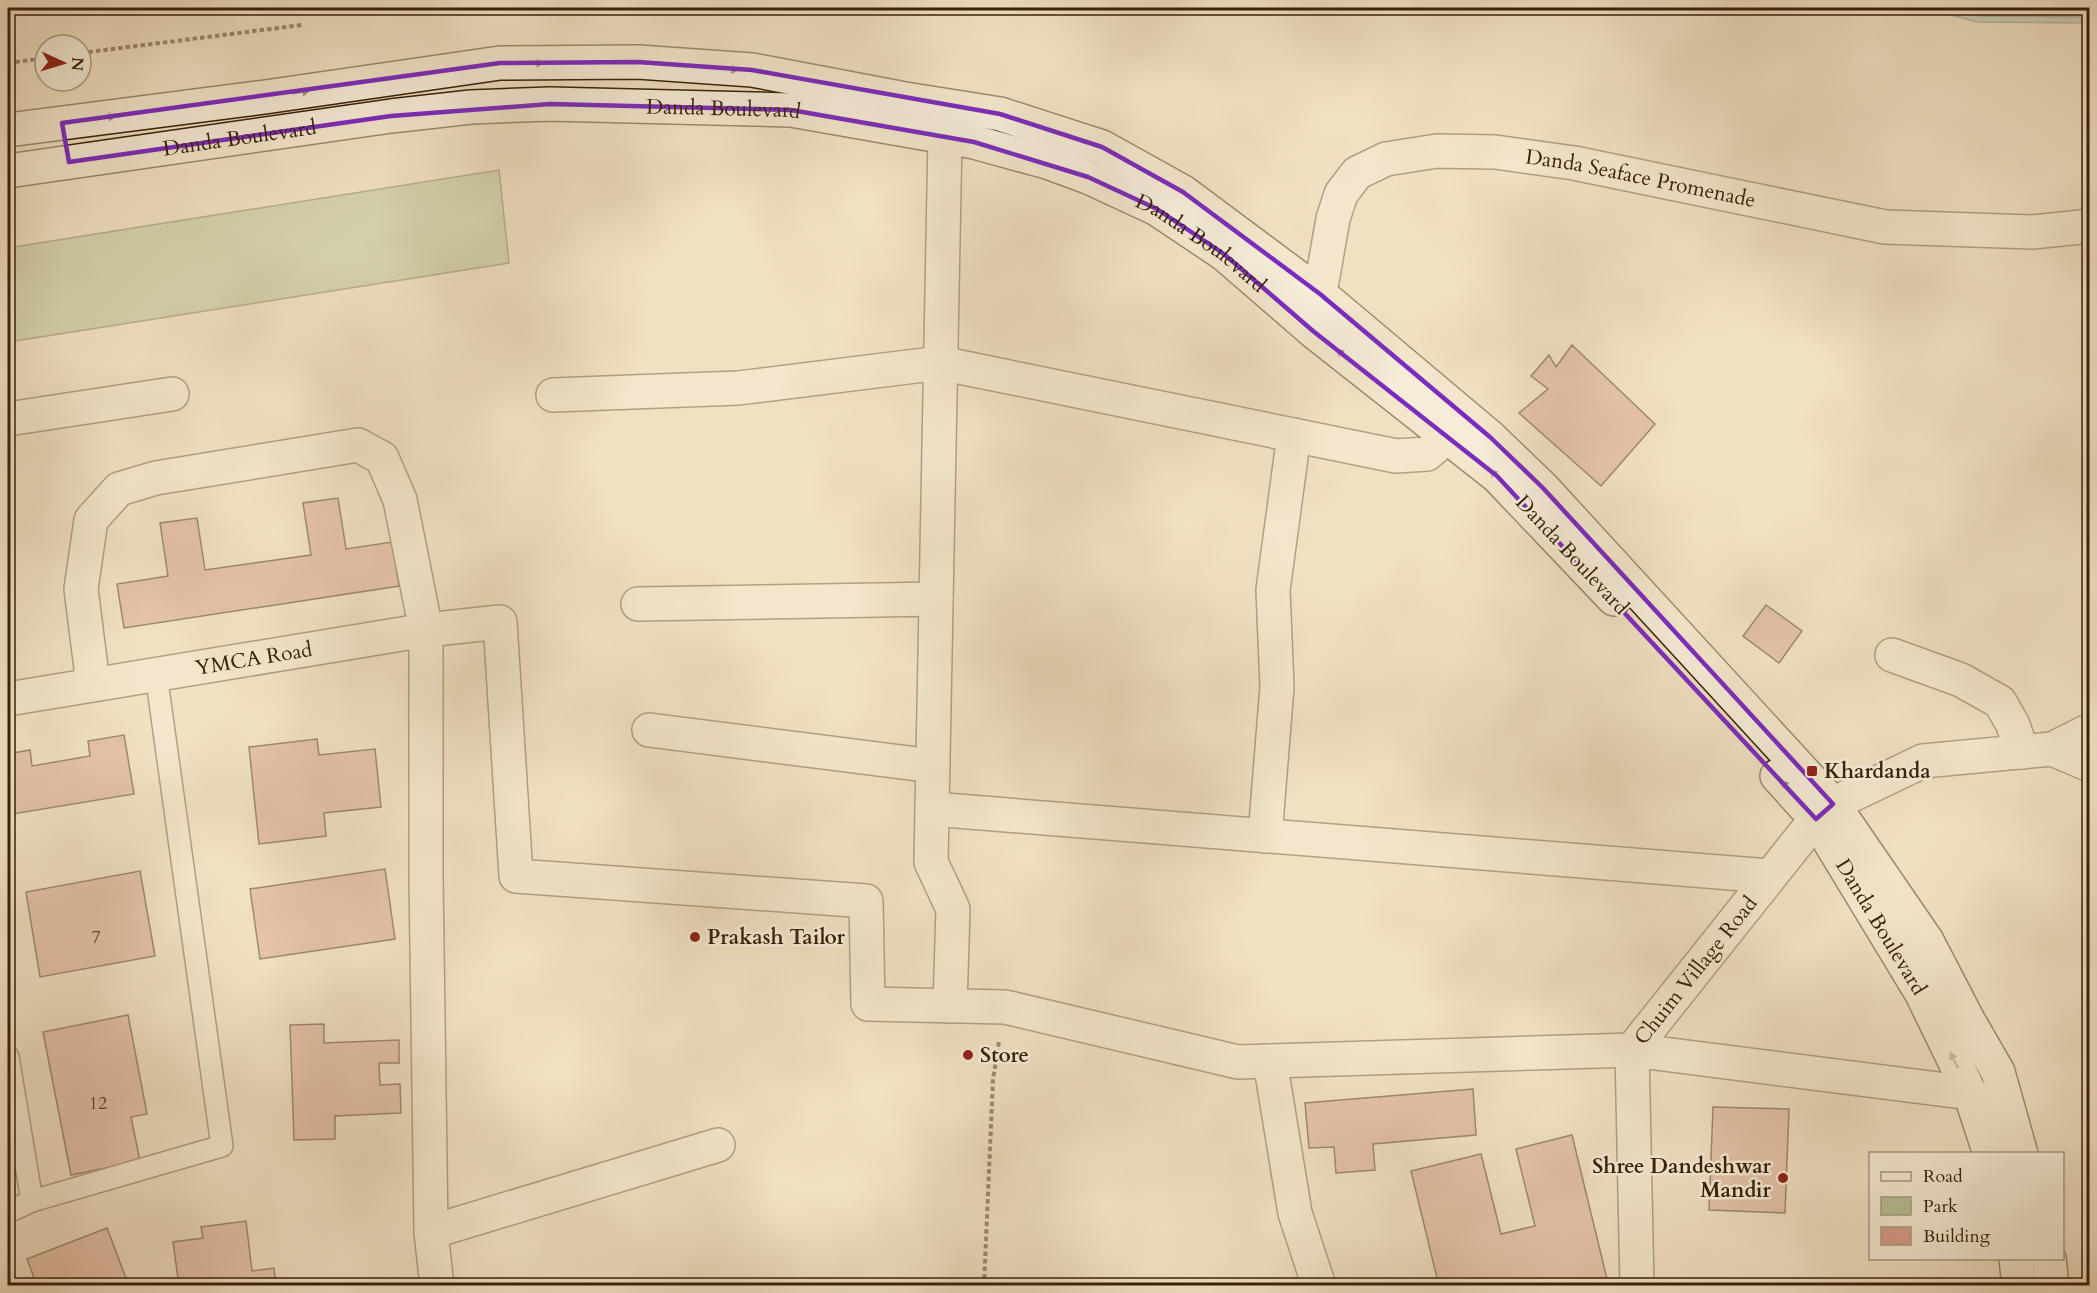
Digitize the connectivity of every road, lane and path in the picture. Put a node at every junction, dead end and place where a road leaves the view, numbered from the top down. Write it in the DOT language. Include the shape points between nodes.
graph roads {
  1 [pos="302,25"];
  2 [pos="93,51"];
  3 [pos="33,60"];
  4 [pos="8,63"];
  5 [pos="500,63"];
  6 [pos="699,66"];
  7 [pos="504,105"];
  8 [pos="696,107"];
  9 [pos="947,121"];
  10 [pos="62,123"];
  11 [pos="8,130"];
  12 [pos="69,162"];
  13 [pos="8,171"];
  14 [pos="2090,226"];
  15 [pos="1320,294"];
  16 [pos="1313,331"];
  17 [pos="940,363"];
  18 [pos="172,394"];
  19 [pos="553,395"];
  20 [pos="8,419"];
  21 [pos="1294,435"];
  22 [pos="1448,437"];
  23 [pos="936,599"];
  24 [pos="638,604"];
  25 [pos="426,630"];
  26 [pos="1892,655"];
  27 [pos="156,674"];
  28 [pos="93,684"];
  29 [pos="8,699"];
  30 [pos="649,730"];
  31 [pos="2090,730"];
  32 [pos="2037,750"];
  33 [pos="2090,765"];
  34 [pos="933,766"];
  35 [pos="932,809"];
  36 [pos="1825,812"];
  37 [pos="1265,836"];
  38 [pos="1769,876"];
  39 [pos="950,1006"];
  40 [pos="1005,1007"];
  41 [pos="1632,1050"];
  42 [pos="8,1057"];
  43 [pos="1270,1061"];
  44 [pos="1970,1093"];
  45 [pos="718,1145"];
  46 [pos="1989,1152"];
  47 [pos="2020,1152"];
  48 [pos="32,1200"];
  49 [pos="8,1212"];
  50 [pos="431,1232"];
  51 [pos="2016,1260"];
  52 [pos="2049,1260"];
  53 [pos="437,1286"];
  54 [pos="984,1286"];
  55 [pos="1319,1286"];
  56 [pos="1638,1286"];
  57 [pos="2019,1286"];
  58 [pos="2052,1286"];
  1 -- 2 [label="path"];
  3 -- 4 [label="path"];
  5 -- 6 [label="street, one-way" via="638,62"];
  5 -- 7 [label="street"];
  10 -- 5 [label="street, one-way"];
  6 -- 8 [label="street"];
  6 -- 9 [label="street, one-way" via="752,70"];
  7 -- 8 [label="street, Danda Boulevard"];
  7 -- 12 [label="street, Danda Boulevard" via="391,116"];
  8 -- 9 [label="street, Danda Boulevard"];
  9 -- 15 [label="street" via="1000,114 1102,147 1183,192"];
  9 -- 16 [label="street, Danda Boulevard" via="974,142 1088,177 1157,209 1224,254"];
  9 -- 17 [label="street"];
  10 -- 11 [label="street"];
  10 -- 12 [label="street"];
  12 -- 13 [label="street, Danda Boulevard"];
  14 -- 15 [label="street, Danda Seaface Promenade" via="2032,232 1885,227 1574,163 1495,152 1437,151 1386,159 1358,173 1341,194"];
  15 -- 16 [label="street, Danda Seaface Promenade"];
  15 -- 36 [label="street" via="1490,437 1543,488"];
  22 -- 16 [label="street, Danda Boulevard, one-way"];
  17 -- 19 [label="street" via="738,388"];
  17 -- 21 [label="street"];
  17 -- 23 [label="street"];
  18 -- 20 [label="street"];
  21 -- 22 [label="street" via="1396,456 1427,454"];
  21 -- 37 [label="street" via="1273,590 1278,687"];
  36 -- 22 [label="street, Danda Boulevard, one-way" via="1497,476"];
  23 -- 24 [label="street"];
  23 -- 34 [label="street"];
  25 -- 27 [label="street, YMCA Road"];
  25 -- 28 [label="street" via="400,500 382,458 358,445 282,456 156,478 119,489 92,520 81,589"];
  25 -- 39 [label="street, YMCA Road" via="500,622 516,876 866,901 868,1004"];
  25 -- 50 [label="street"];
  26 -- 32 [label="street" via="1961,680 2000,702 2013,725"];
  27 -- 28 [label="street, YMCA Road"];
  27 -- 48 [label="lane" via="222,1146"];
  28 -- 29 [label="street, YMCA Road"];
  30 -- 34 [label="street"];
  31 -- 32 [label="street"];
  32 -- 33 [label="street"];
  32 -- 36 [label="street" via="1923,761"];
  34 -- 35 [label="street"];
  35 -- 37 [label="street"];
  35 -- 39 [label="street" via="931,862 953,909"];
  36 -- 38 [label="street, Chuim Village Road"];
  44 -- 36 [label="street, Danda Boulevard, one-way"];
  36 -- 47 [label="street" via="1927,941 1998,1072"];
  37 -- 38 [label="street"];
  38 -- 41 [label="street, Chuim Village Road"];
  39 -- 40 [label="street"];
  40 -- 43 [label="street" via="1238,1062"];
  40 -- 54 [label="path" via="993,1080"];
  41 -- 43 [label="street"];
  41 -- 44 [label="street"];
  41 -- 56 [label="street, Chuim Village Road"];
  42 -- 48 [label="lane"];
  43 -- 55 [label="street" via="1295,1213"];
  44 -- 46 [label="street, Danda Boulevard"];
  45 -- 50 [label="street"];
  48 -- 49 [label="lane"];
  50 -- 53 [label="street"];
  51 -- 57 [label="street"];
  52 -- 58 [label="street"];
}
